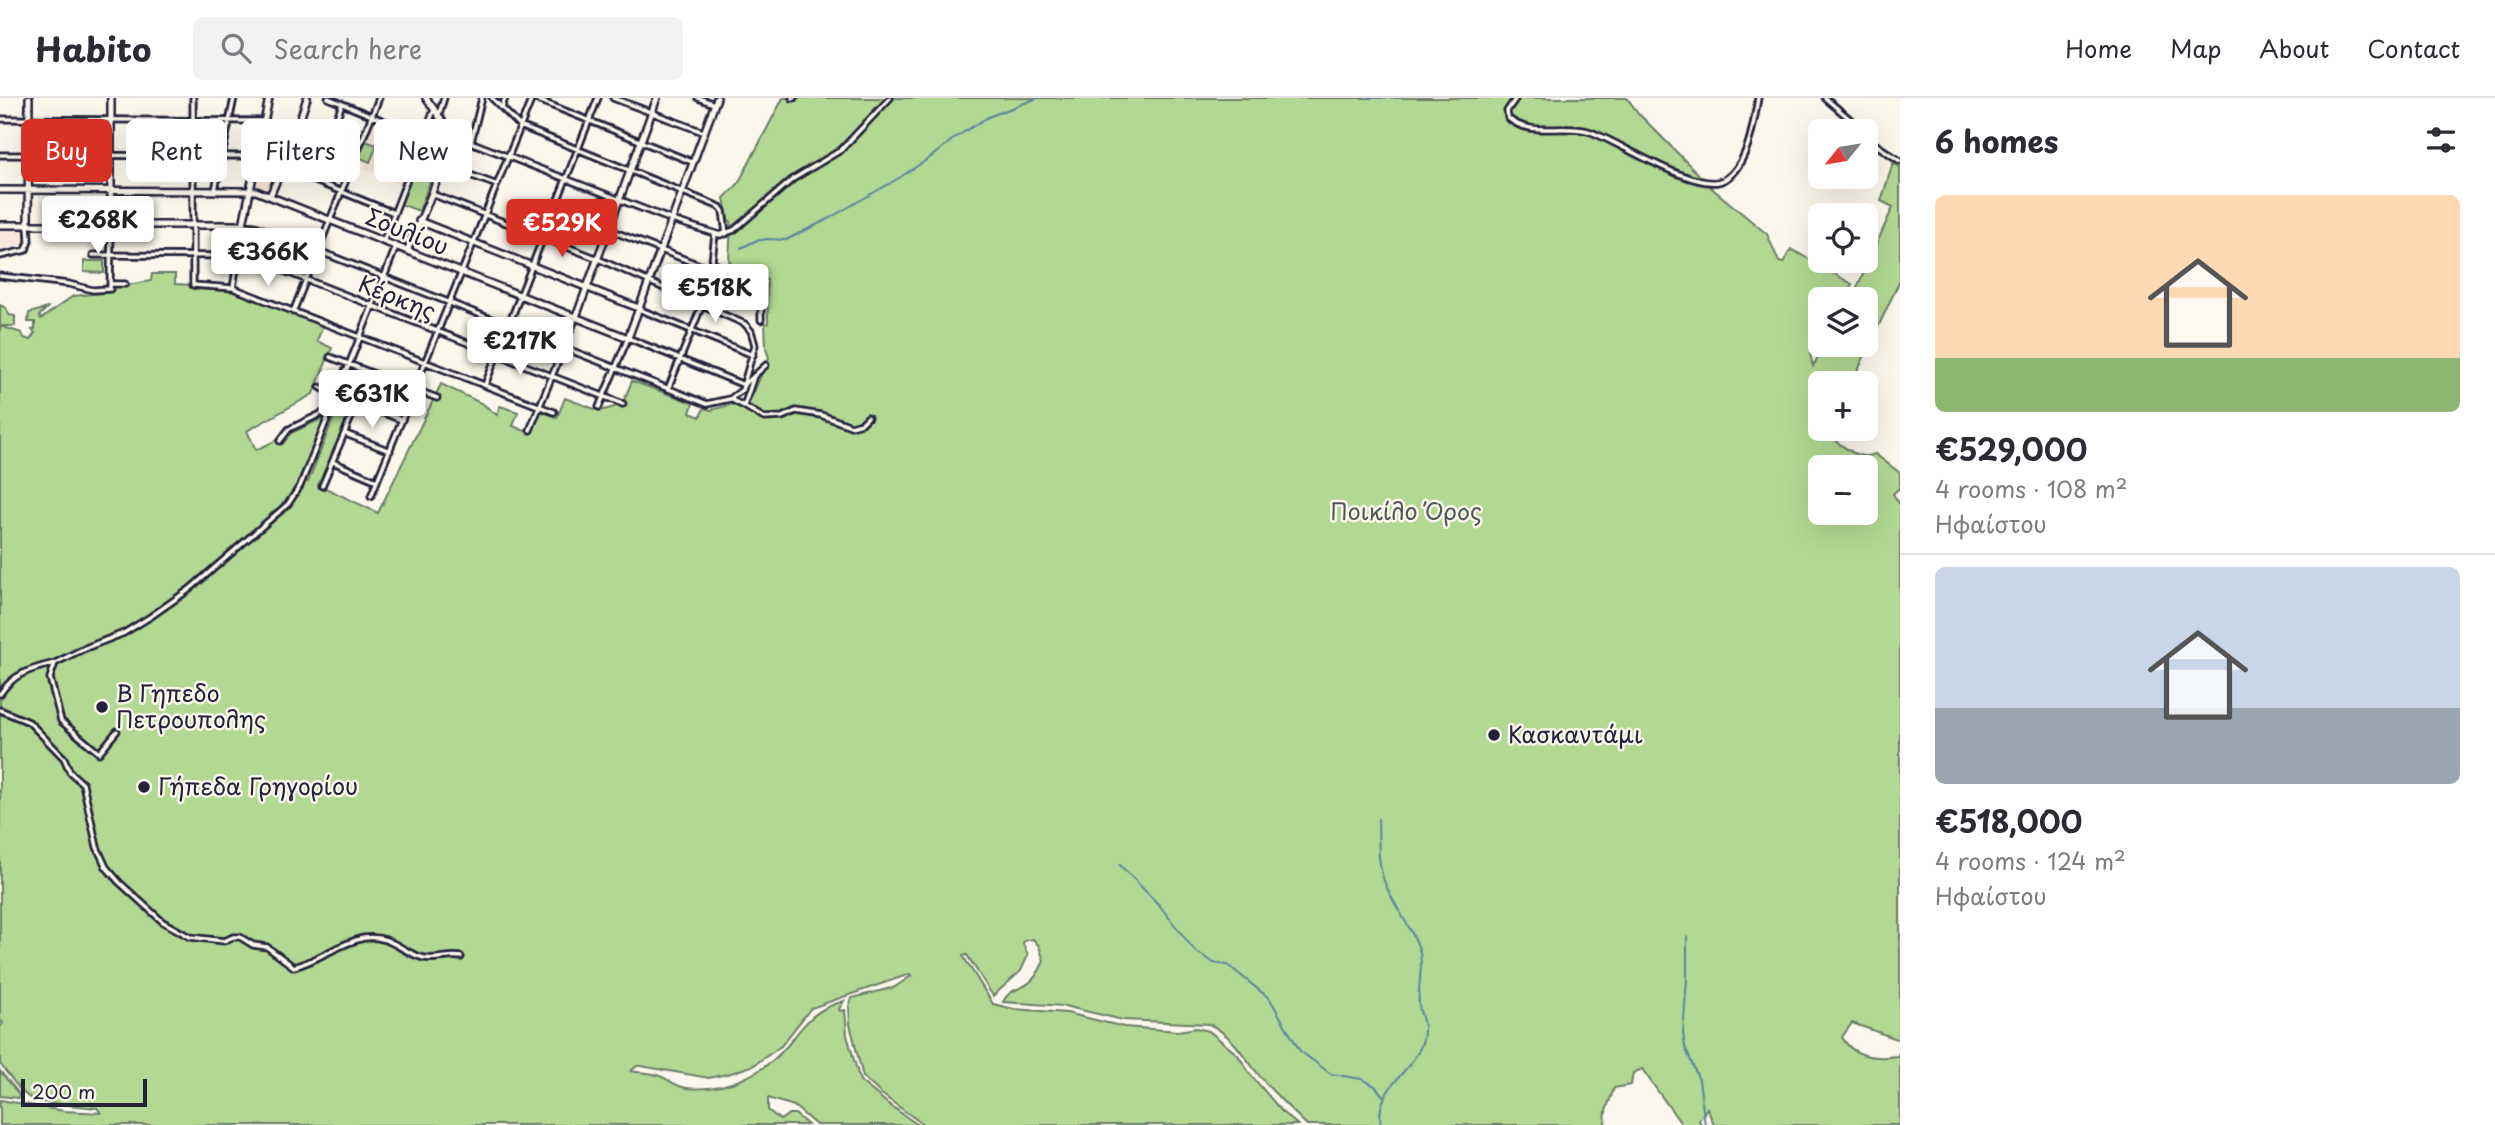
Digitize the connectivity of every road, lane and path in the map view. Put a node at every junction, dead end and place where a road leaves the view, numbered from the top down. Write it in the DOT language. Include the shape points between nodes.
graph roads {
  1 [pos="29,98"];
  2 [pos="111,98"];
  3 [pos="193,98"];
  4 [pos="234,98"];
  5 [pos="269,98"];
  6 [pos="307,98"];
  7 [pos="328,98"];
  8 [pos="379,98"];
  9 [pos="426,98"];
  10 [pos="444,98"];
  11 [pos="482,98"];
  12 [pos="492,98"];
  13 [pos="505,98"];
  14 [pos="532,98"];
  15 [pos="598,98"];
  16 [pos="613,98"];
  17 [pos="657,98"];
  18 [pos="698,98"];
  19 [pos="890,98"];
  20 [pos="1516,98"];
  21 [pos="1758,98"];
  22 [pos="1825,98"];
  23 [pos="716,101"];
  24 [pos="342,104"];
  25 [pos="502,108"];
  26 [pos="434,110"];
  27 [pos="652,113"];
  28 [pos="372,116"];
  29 [pos="439,116"];
  30 [pos="0,119"];
  31 [pos="21,119"];
  32 [pos="29,119"];
  33 [pos="111,119"];
  34 [pos="193,119"];
  35 [pos="264,119"];
  36 [pos="300,119"];
  37 [pos="337,119"];
  38 [pos="379,119"];
  39 [pos="431,119"];
  40 [pos="440,119"];
  41 [pos="1850,119"];
  42 [pos="229,120"];
  43 [pos="241,120"];
  44 [pos="589,122"];
  45 [pos="520,126"];
  46 [pos="227,130"];
  47 [pos="704,132"];
  48 [pos="472,138"];
  49 [pos="641,141"];
  50 [pos="472,142"];
  51 [pos="360,146"];
  52 [pos="1878,146"];
  53 [pos="578,149"];
  54 [pos="0,155"];
  55 [pos="21,156"];
  56 [pos="508,157"];
  57 [pos="1900,161"];
  58 [pos="692,162"];
  59 [pos="631,170"];
  60 [pos="472,176"];
  61 [pos="566,180"];
  62 [pos="28,182"];
  63 [pos="111,182"];
  64 [pos="192,182"];
  65 [pos="217,182"];
  66 [pos="251,182"];
  67 [pos="277,182"];
  68 [pos="318,182"];
  69 [pos="346,182"];
  70 [pos="406,182"];
  71 [pos="435,182"];
  72 [pos="497,185"];
  73 [pos="0,190"];
  74 [pos="28,190"];
  75 [pos="111,190"];
  76 [pos="192,190"];
  77 [pos="215,190"];
  78 [pos="249,190"];
  79 [pos="342,191"];
  80 [pos="682,192"];
  81 [pos="430,193"];
  82 [pos="270,196"];
  83 [pos="620,200"];
  84 [pos="555,209"];
  85 [pos="394,213"];
  86 [pos="485,216"];
  87 [pos="330,220"];
  88 [pos="672,220"];
  89 [pos="419,221"];
  90 [pos="0,225"];
  91 [pos="28,225"];
  92 [pos="111,225"];
  93 [pos="192,225"];
  94 [pos="243,225"];
  95 [pos="609,229"];
  96 [pos="715,234"];
  97 [pos="726,234"];
  98 [pos="544,239"];
  99 [pos="383,242"];
  100 [pos="474,243"];
  101 [pos="396,247"];
  102 [pos="318,250"];
  103 [pos="661,250"];
  104 [pos="407,251"];
  105 [pos="93,255"];
  106 [pos="0,256"];
  107 [pos="110,256"];
  108 [pos="192,256"];
  109 [pos="239,256"];
  110 [pos="598,260"];
  111 [pos="712,263"];
  112 [pos="533,266"];
  113 [pos="711,270"];
  114 [pos="461,272"];
  115 [pos="717,272"];
  116 [pos="0,276"];
  117 [pos="384,276"];
  118 [pos="306,280"];
  119 [pos="650,282"];
  120 [pos="125,284"];
  121 [pos="111,286"];
  122 [pos="233,288"];
  123 [pos="587,288"];
  124 [pos="521,296"];
  125 [pos="449,303"];
  126 [pos="702,305"];
  127 [pos="373,306"];
  128 [pos="640,309"];
  129 [pos="293,312"];
  130 [pos="576,317"];
  131 [pos="761,320"];
  132 [pos="509,325"];
  133 [pos="692,330"];
  134 [pos="437,332"];
  135 [pos="360,336"];
  136 [pos="628,338"];
  137 [pos="562,347"];
  138 [pos="753,355"];
  139 [pos="497,356"];
  140 [pos="330,357"];
  141 [pos="680,359"];
  142 [pos="425,362"];
  143 [pos="348,365"];
  144 [pos="765,365"];
  145 [pos="615,369"];
  146 [pos="345,370"];
  147 [pos="755,374"];
  148 [pos="551,376"];
  149 [pos="485,384"];
  150 [pos="744,385"];
  151 [pos="320,387"];
  152 [pos="668,389"];
  153 [pos="414,390"];
  154 [pos="335,395"];
  155 [pos="603,396"];
  156 [pos="437,398"];
  157 [pos="730,399"];
  158 [pos="355,402"];
  159 [pos="623,404"];
  160 [pos="744,406"];
  161 [pos="540,407"];
  162 [pos="599,407"];
  163 [pos="329,410"];
  164 [pos="554,412"];
  165 [pos="868,417"];
  166 [pos="402,420"];
  167 [pos="530,430"];
  168 [pos="345,433"];
  169 [pos="280,441"];
  170 [pos="390,451"];
  171 [pos="333,461"];
  172 [pos="377,481"];
  173 [pos="322,486"];
  174 [pos="371,496"];
  175 [pos="55,663"];
  176 [pos="0,695"];
  177 [pos="0,710"];
  178 [pos="117,731"];
  179 [pos="461,957"];
  1 -- 32 [label="street"];
  2 -- 33 [label="street"];
  3 -- 34 [label="street"];
  4 -- 42 [label="street"];
  5 -- 35 [label="street"];
  6 -- 36 [label="street"];
  7 -- 24 [label="street"];
  8 -- 28 [label="street"];
  9 -- 26 [label="street"];
  10 -- 29 [label="street"];
  11 -- 48 [label="street"];
  12 -- 25 [label="street"];
  13 -- 25 [label="street"];
  14 -- 44 [label="street"];
  14 -- 45 [label="street"];
  15 -- 44 [label="street"];
  16 -- 27 [label="street"];
  17 -- 27 [label="street"];
  18 -- 23 [label="street"];
  19 -- 97 [label="street" via="841,150 809,168"];
  20 -- 21 [label="street" via="1507,111 1516,125 1589,131 1679,174 1716,183 1733,172 1747,148"];
  22 -- 41 [label="street"];
  23 -- 47 [label="street"];
  24 -- 28 [label="street"];
  24 -- 37 [label="street"];
  25 -- 45 [label="street"];
  26 -- 29 [label="street"];
  26 -- 39 [label="street"];
  27 -- 47 [label="street"];
  27 -- 49 [label="street"];
  28 -- 38 [label="street"];
  28 -- 51 [label="street"];
  29 -- 40 [label="street"];
  30 -- 31 [label="street"];
  42 -- 43 [label="street"];
  42 -- 46 [label="street"];
  44 -- 49 [label="street"];
  44 -- 53 [label="street"];
  45 -- 53 [label="street"];
  45 -- 56 [label="street"];
  47 -- 58 [label="street"];
  49 -- 58 [label="street"];
  49 -- 59 [label="street"];
  50 -- 56 [label="street"];
  52 -- 57 [label="street"];
  53 -- 59 [label="street"];
  53 -- 61 [label="street"];
  54 -- 55 [label="street"];
  56 -- 61 [label="street"];
  56 -- 72 [label="street"];
  58 -- 80 [label="street"];
  59 -- 80 [label="street"];
  59 -- 83 [label="street"];
  60 -- 72 [label="street"];
  61 -- 83 [label="street"];
  61 -- 84 [label="street"];
  62 -- 74 [label="street"];
  63 -- 75 [label="street"];
  64 -- 76 [label="street"];
  65 -- 77 [label="street"];
  66 -- 78 [label="street"];
  67 -- 82 [label="street"];
  68 -- 79 [label="street"];
  69 -- 79 [label="street"];
  70 -- 85 [label="street"];
  71 -- 81 [label="street"];
  72 -- 86 [label="street"];
  73 -- 74 [label="street, Σουλίου"];
  74 -- 75 [label="street, Σουλίου"];
  74 -- 91 [label="street"];
  75 -- 76 [label="street, Σουλίου"];
  75 -- 92 [label="street"];
  76 -- 77 [label="street, Σουλίου"];
  76 -- 93 [label="street"];
  77 -- 78 [label="street, Σουλίου"];
  78 -- 82 [label="street, Σουλίου"];
  78 -- 94 [label="street"];
  79 -- 85 [label="street"];
  79 -- 87 [label="street"];
  80 -- 88 [label="street"];
  80 -- 97 [label="street" via="722,208"];
  81 -- 86 [label="street"];
  81 -- 89 [label="street"];
  82 -- 87 [label="street, Σουλίου"];
  83 -- 88 [label="street"];
  83 -- 95 [label="street"];
  84 -- 95 [label="street"];
  84 -- 98 [label="street"];
  85 -- 99 [label="street"];
  86 -- 98 [label="street"];
  86 -- 100 [label="street"];
  87 -- 99 [label="street, Σουλίου"];
  87 -- 102 [label="street"];
  88 -- 96 [label="street"];
  88 -- 103 [label="street"];
  89 -- 100 [label="street"];
  89 -- 104 [label="street"];
  90 -- 91 [label="street"];
  91 -- 92 [label="street"];
  91 -- 106 [label="street" via="26,250"];
  92 -- 93 [label="street"];
  92 -- 107 [label="street"];
  93 -- 94 [label="street"];
  93 -- 108 [label="street"];
  94 -- 102 [label="street"];
  94 -- 109 [label="street"];
  95 -- 103 [label="street"];
  95 -- 110 [label="street"];
  96 -- 97 [label="street"];
  96 -- 111 [label="street"];
  98 -- 110 [label="street"];
  98 -- 112 [label="street"];
  99 -- 101 [label="street, Σουλίου"];
  100 -- 112 [label="street"];
  100 -- 114 [label="street"];
  101 -- 104 [label="street, Σουλίου"];
  101 -- 117 [label="street"];
  102 -- 117 [label="street"];
  102 -- 118 [label="street"];
  103 -- 113 [label="street"];
  103 -- 119 [label="street"];
  104 -- 114 [label="street, Σουλίου"];
  105 -- 107 [label="street, Κέρκης"];
  107 -- 108 [label="street, Κέρκης"];
  107 -- 121 [label="street"];
  108 -- 109 [label="street, Κέρκης"];
  108 -- 122 [label="street" via="193,285"];
  109 -- 118 [label="street, Κέρκης"];
  109 -- 122 [label="street"];
  110 -- 119 [label="street"];
  110 -- 123 [label="street"];
  111 -- 113 [label="street"];
  111 -- 131 [label="street" via="761,284"];
  112 -- 123 [label="street"];
  112 -- 124 [label="street"];
  113 -- 115 [label="street"];
  114 -- 124 [label="street, Σουλίου"];
  114 -- 125 [label="street"];
  116 -- 121 [label="street" via="93,290"];
  117 -- 125 [label="street"];
  117 -- 127 [label="street"];
  118 -- 127 [label="street, Κέρκης"];
  118 -- 129 [label="street"];
  119 -- 126 [label="street"];
  119 -- 128 [label="street"];
  120 -- 121 [label="street"];
  122 -- 129 [label="street"];
  123 -- 128 [label="street"];
  123 -- 130 [label="street"];
  124 -- 130 [label="street, Σουλίου"];
  124 -- 132 [label="street"];
  125 -- 132 [label="street"];
  125 -- 134 [label="street"];
  126 -- 133 [label="street"];
  126 -- 138 [label="street" via="738,320 751,331"];
  127 -- 134 [label="street, Κέρκης"];
  127 -- 135 [label="street"];
  128 -- 133 [label="street"];
  128 -- 136 [label="street"];
  129 -- 135 [label="street"];
  130 -- 136 [label="street, Σουλίου"];
  130 -- 137 [label="street"];
  132 -- 137 [label="street"];
  132 -- 139 [label="street"];
  133 -- 138 [label="street"];
  133 -- 141 [label="street"];
  134 -- 139 [label="street, Κέρκης"];
  134 -- 142 [label="street"];
  135 -- 142 [label="street"];
  135 -- 143 [label="street"];
  136 -- 141 [label="street, Σουλίου"];
  136 -- 145 [label="street"];
  137 -- 145 [label="street"];
  137 -- 148 [label="street"];
  138 -- 150 [label="street"];
  139 -- 148 [label="street, Κέρκης"];
  139 -- 149 [label="street"];
  140 -- 143 [label="street"];
  141 -- 150 [label="street, Σουλίου"];
  141 -- 152 [label="street"];
  142 -- 149 [label="street"];
  142 -- 153 [label="street"];
  143 -- 146 [label="street"];
  143 -- 153 [label="street"];
  144 -- 147 [label="street"];
  145 -- 152 [label="street"];
  145 -- 155 [label="street"];
  146 -- 154 [label="street"];
  146 -- 158 [label="street"];
  147 -- 150 [label="street"];
  147 -- 160 [label="street"];
  148 -- 155 [label="street, Κέρκης"];
  148 -- 161 [label="street"];
  149 -- 161 [label="street"];
  150 -- 157 [label="street"];
  151 -- 154 [label="street"];
  152 -- 157 [label="street" via="707,404"];
  153 -- 156 [label="street"];
  153 -- 166 [label="street"];
  154 -- 163 [label="street"];
  155 -- 159 [label="street, Κέρκης"];
  155 -- 162 [label="street"];
  157 -- 160 [label="street"];
  158 -- 166 [label="street"];
  158 -- 168 [label="street"];
  160 -- 165 [label="street" via="764,418 796,411 851,426"];
  161 -- 164 [label="street"];
  161 -- 167 [label="street"];
  163 -- 169 [label="street" via="289,429"];
  163 -- 175 [label="street" via="300,486 267,524 150,617"];
  166 -- 170 [label="street"];
  168 -- 170 [label="street"];
  168 -- 171 [label="street"];
  170 -- 172 [label="street"];
  171 -- 172 [label="street"];
  171 -- 173 [label="street"];
  172 -- 174 [label="street"];
  175 -- 176 [label="street" via="20,673"];
  175 -- 178 [label="street" via="50,678 61,721 99,753"];
  177 -- 179 [label="street" via="29,722 64,758 83,784 97,847 110,873 175,930 190,937 224,941 240,937 267,947 293,967 355,940 377,937 426,959"];
}
